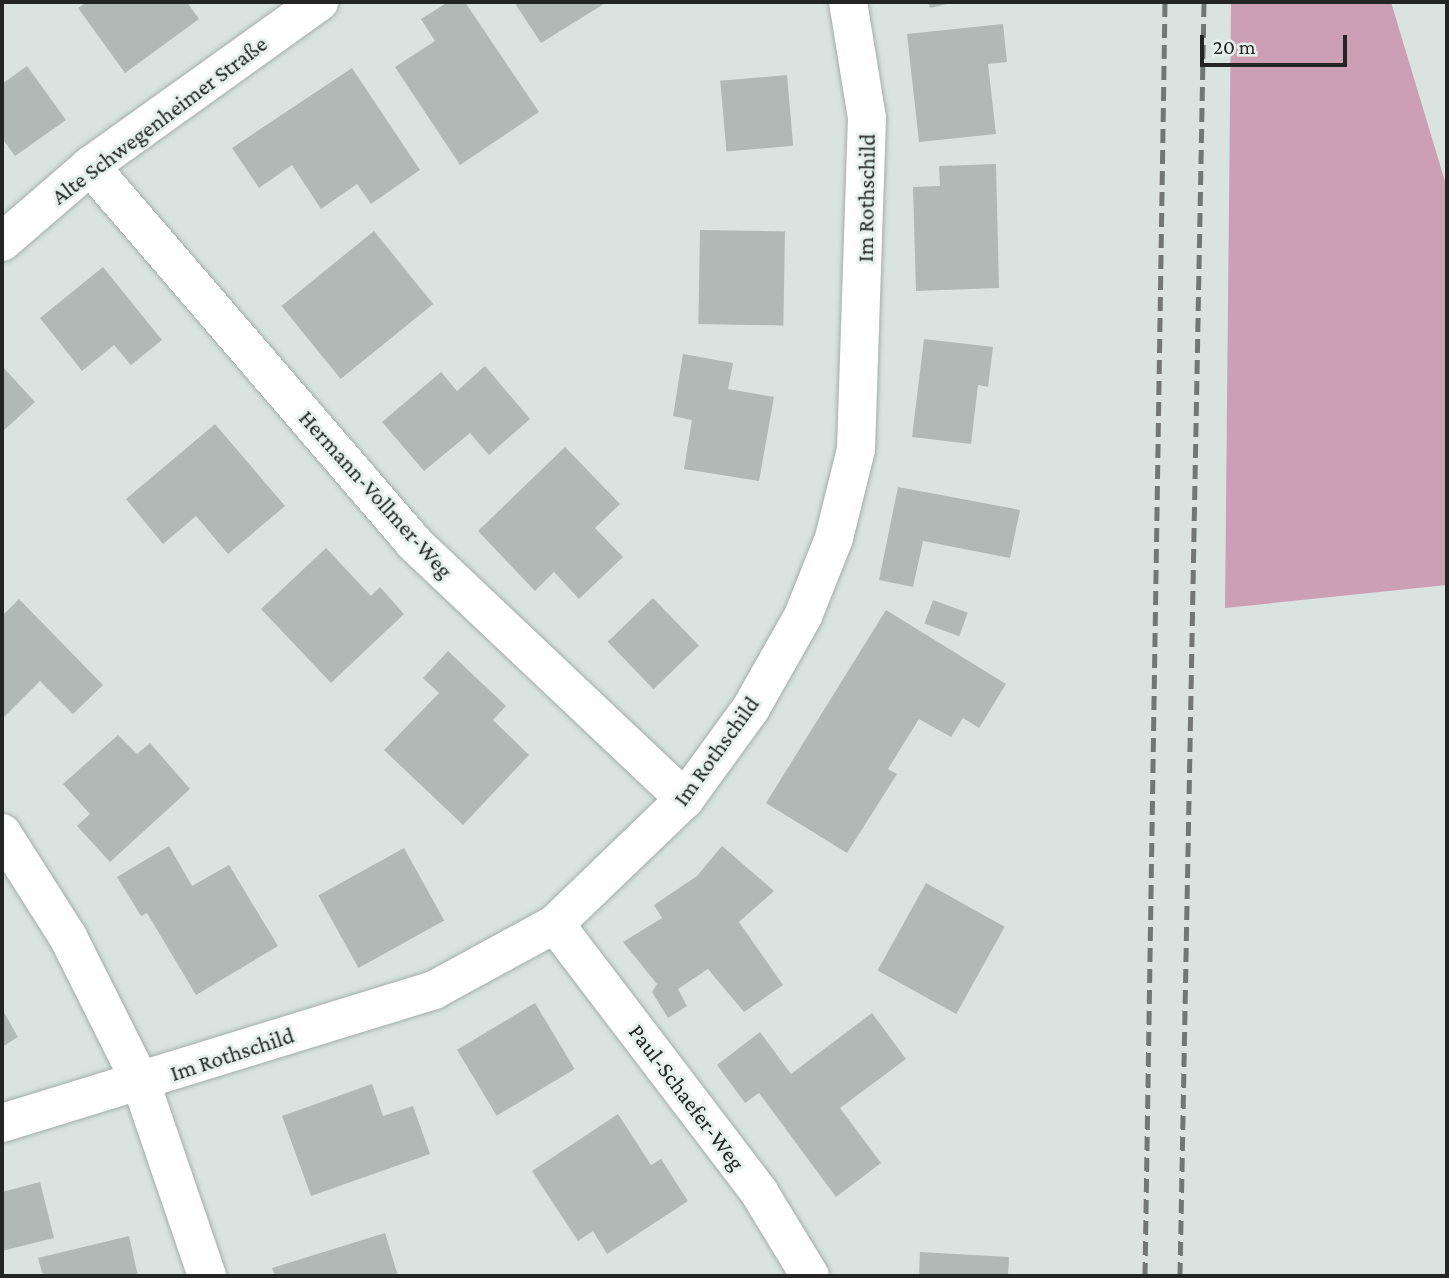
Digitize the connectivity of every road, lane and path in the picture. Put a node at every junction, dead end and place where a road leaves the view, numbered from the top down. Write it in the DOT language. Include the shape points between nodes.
graph roads {
  1 [pos="319,2"];
  2 [pos="848,2"];
  3 [pos="90,166"];
  4 [pos="2,242"];
  5 [pos="685,799"];
  6 [pos="2,833"];
  7 [pos="555,924"];
  8 [pos="141,1083"];
  9 [pos="2,1123"];
  10 [pos="207,1276"];
  11 [pos="810,1276"];
  1 -- 3 [label="street, Alte Schwegenheimer Straße"];
  2 -- 5 [label="street, Im Rothschild" via="867,118 856,449 834,538 803,616 751,708"];
  3 -- 4 [label="street, Alte Schwegenheimer Straße"];
  3 -- 5 [label="street, Hermann-Vollmer-Weg" via="414,542"];
  5 -- 7 [label="street, Im Rothschild"];
  6 -- 8 [label="street" via="68,937"];
  7 -- 8 [label="street, Im Rothschild" via="434,990"];
  7 -- 11 [label="street, Paul-Schaefer-Weg" via="759,1192"];
  8 -- 9 [label="street, Im Rothschild"];
  8 -- 10 [label="street"];
}
